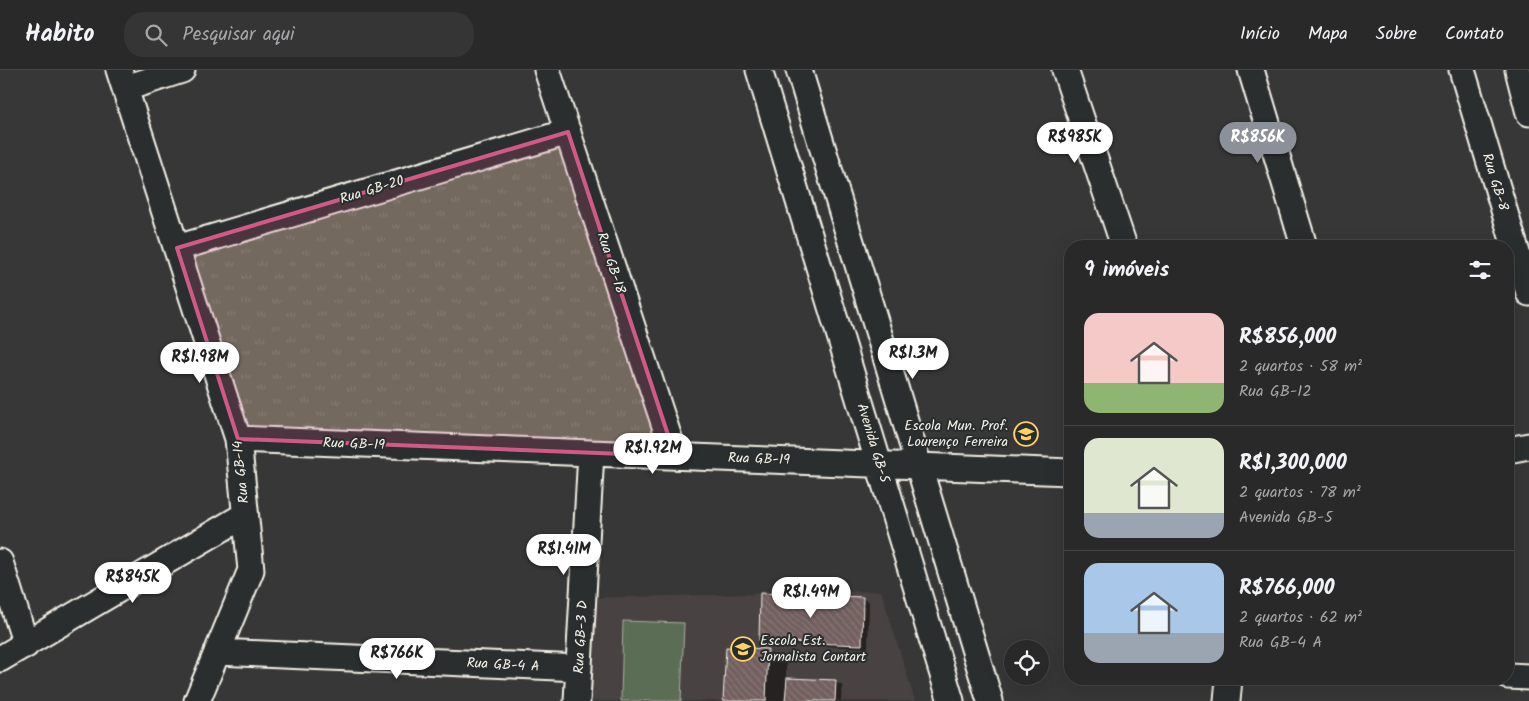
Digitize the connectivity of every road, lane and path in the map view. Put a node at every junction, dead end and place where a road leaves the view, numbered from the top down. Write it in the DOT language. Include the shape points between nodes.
graph roads {
  1 [pos="182,70"];
  2 [pos="547,70"];
  3 [pos="760,70"];
  4 [pos="798,70"];
  5 [pos="1065,70"];
  6 [pos="1251,70"];
  7 [pos="1462,70"];
  8 [pos="1518,70"];
  9 [pos="123,79"];
  10 [pos="1529,112"];
  11 [pos="568,132"];
  12 [pos="1122,240"];
  13 [pos="1302,240"];
  14 [pos="1513,240"];
  15 [pos="1514,243"];
  16 [pos="177,248"];
  17 [pos="1529,293"];
  18 [pos="238,439"];
  19 [pos="1529,446"];
  20 [pos="1514,449"];
  21 [pos="591,453"];
  22 [pos="675,456"];
  23 [pos="879,464"];
  24 [pos="918,465"];
  25 [pos="1064,472"];
  26 [pos="245,515"];
  27 [pos="0,562"];
  28 [pos="26,645"];
  29 [pos="217,652"];
  30 [pos="0,659"];
  31 [pos="579,668"];
  32 [pos="1514,676"];
  33 [pos="1529,677"];
  34 [pos="1228,685"];
  35 [pos="197,701"];
  36 [pos="578,701"];
  37 [pos="951,701"];
  38 [pos="990,701"];
  39 [pos="1227,701"];
  1 -- 9 [label="street"];
  2 -- 11 [label="street, Rua GB-18"];
  3 -- 23 [label="street, Avenida GB-5"];
  4 -- 24 [label="street"];
  5 -- 12 [label="street"];
  6 -- 13 [label="street"];
  7 -- 14 [label="street, Rua GB-8"];
  8 -- 10 [label="street"];
  9 -- 16 [label="street, Rua GB-14"];
  11 -- 16 [label="street, Rua GB-20"];
  11 -- 22 [label="street, Rua GB-18"];
  15 -- 17 [label="street, Rua GB-8"];
  16 -- 18 [label="street, Rua GB-14"];
  18 -- 21 [label="street, Rua GB-19"];
  18 -- 26 [label="street, Rua GB-14"];
  19 -- 20 [label="street"];
  21 -- 22 [label="street, Rua GB-19"];
  21 -- 31 [label="street, Rua GB-3 D"];
  22 -- 23 [label="street, Rua GB-19"];
  23 -- 24 [label="street, Rua GB-19"];
  23 -- 37 [label="street, Avenida GB-5"];
  24 -- 25 [label="street, Rua GB-19"];
  24 -- 38 [label="street"];
  26 -- 28 [label="street"];
  26 -- 29 [label="street, Rua GB-14" via="250,570"];
  27 -- 28 [label="street"];
  28 -- 30 [label="street"];
  29 -- 31 [label="street, Rua GB-4 A"];
  29 -- 35 [label="street, Rua GB-14"];
  31 -- 36 [label="street, Rua GB-3 D"];
  32 -- 33 [label="street"];
  34 -- 39 [label="street"];
}
